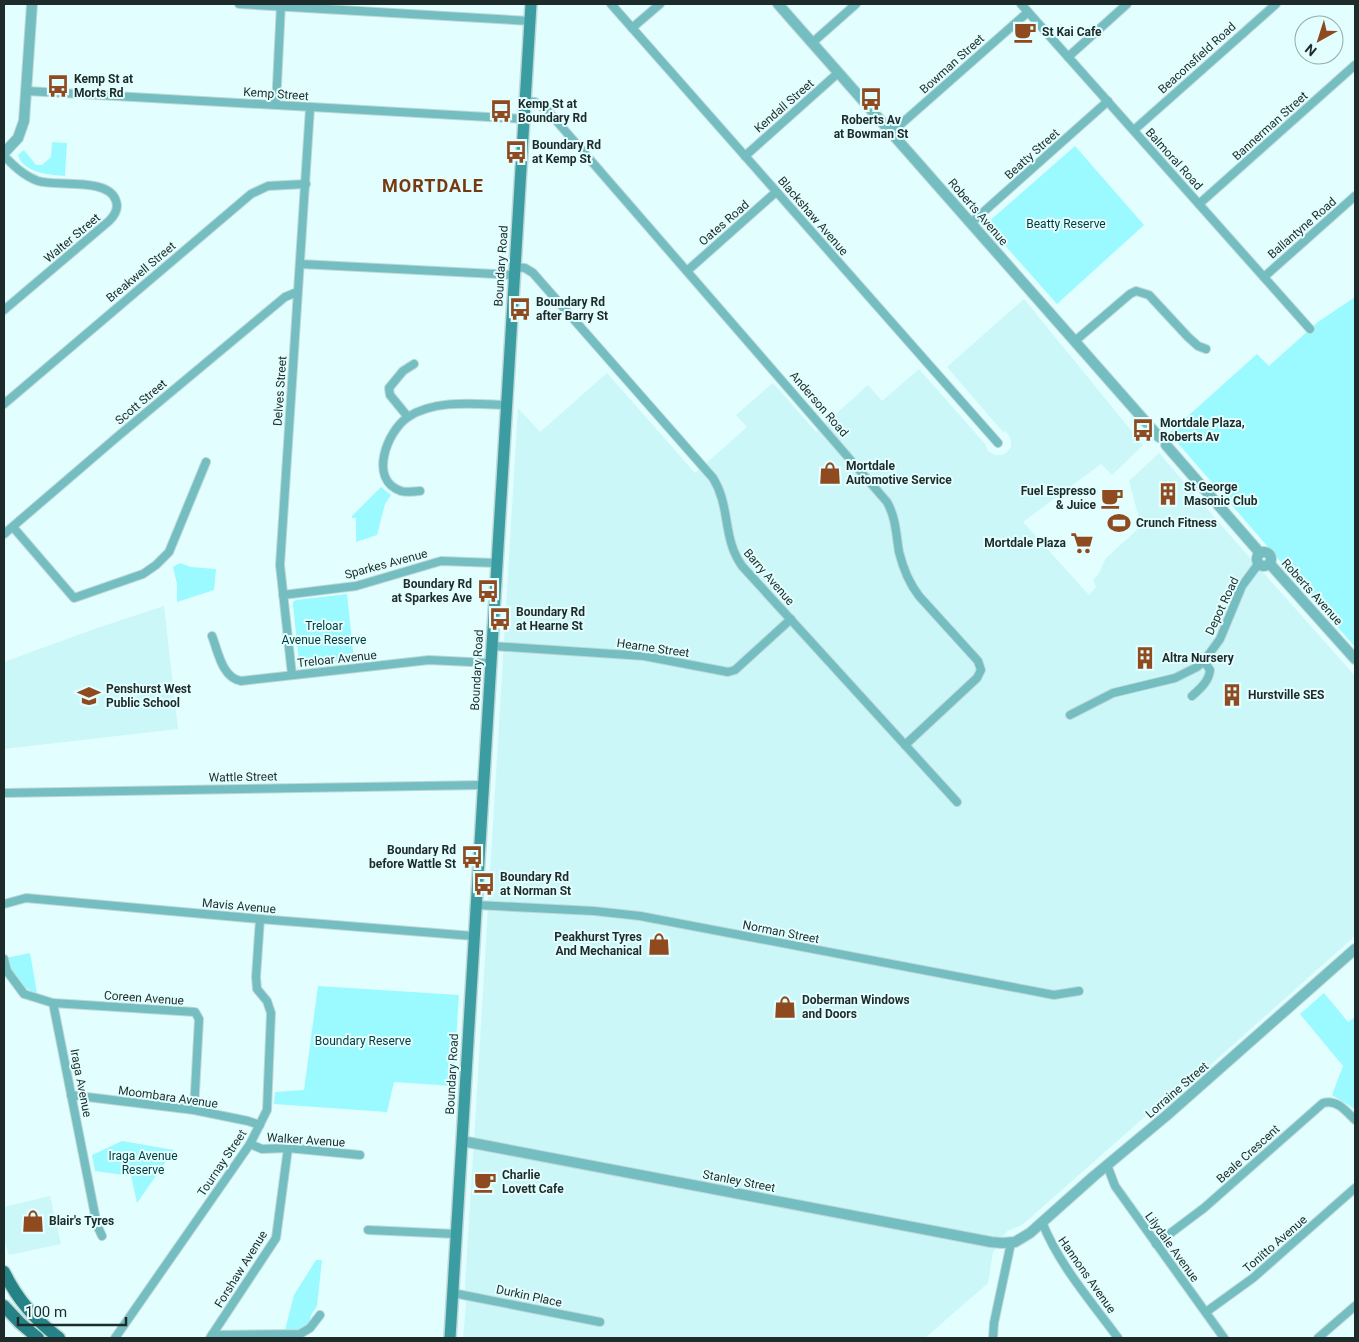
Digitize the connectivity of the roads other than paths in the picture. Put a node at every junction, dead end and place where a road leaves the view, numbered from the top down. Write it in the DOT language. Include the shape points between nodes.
graph roads {
  1 [pos="32,4"];
  2 [pos="239,4"];
  3 [pos="531,4"];
  4 [pos="611,4"];
  5 [pos="660,4"];
  6 [pos="778,4"];
  7 [pos="856,4"];
  8 [pos="1021,4"];
  9 [pos="1128,4"];
  10 [pos="1276,4"];
  11 [pos="281,5"];
  12 [pos="1028,12"];
  13 [pos="530,21"];
  14 [pos="632,28"];
  15 [pos="812,42"];
  16 [pos="1068,56"];
  17 [pos="1355,65"];
  18 [pos="838,73"];
  19 [pos="27,91"];
  20 [pos="525,101"];
  21 [pos="1108,101"];
  22 [pos="276,105"];
  23 [pos="310,108"];
  24 [pos="524,119"];
  25 [pos="1134,130"];
  26 [pos="892,132"];
  27 [pos="4,155"];
  28 [pos="745,156"];
  29 [pos="306,184"];
  30 [pos="776,192"];
  31 [pos="1355,196"];
  32 [pos="1199,204"];
  33 [pos="971,223"];
  34 [pos="300,264"];
  35 [pos="687,270"];
  36 [pos="515,271"];
  37 [pos="1264,277"];
  38 [pos="297,292"];
  39 [pos="4,310"];
  40 [pos="1310,329"];
  41 [pos="1075,341"];
  42 [pos="1206,350"];
  43 [pos="414,364"];
  44 [pos="382,378"];
  45 [pos="390,385"];
  46 [pos="4,404"];
  47 [pos="507,405"];
  48 [pos="408,417"];
  49 [pos="998,443"];
  50 [pos="206,462"];
  51 [pos="420,491"];
  52 [pos="13,527"];
  53 [pos="4,534"];
  54 [pos="1259,558"];
  55 [pos="496,563"];
  56 [pos="283,595"];
  57 [pos="791,620"];
  58 [pos="212,636"];
  59 [pos="492,646"];
  60 [pos="1355,659"];
  61 [pos="1204,661"];
  62 [pos="491,663"];
  63 [pos="292,675"];
  64 [pos="1192,696"];
  65 [pos="1070,715"];
  66 [pos="905,745"];
  67 [pos="483,785"];
  68 [pos="4,793"];
  69 [pos="957,802"];
  70 [pos="4,904"];
  71 [pos="476,904"];
  72 [pos="260,919"];
  73 [pos="473,936"];
  74 [pos="1355,949"];
  75 [pos="4,959"];
  76 [pos="1080,991"];
  77 [pos="53,1003"];
  78 [pos="71,1095"];
  79 [pos="194,1110"];
  80 [pos="1355,1120"];
  81 [pos="260,1125"];
  82 [pos="462,1140"];
  83 [pos="250,1144"];
  84 [pos="288,1148"];
  85 [pos="360,1155"];
  86 [pos="1107,1165"];
  87 [pos="1355,1188"];
  88 [pos="1042,1222"];
  89 [pos="368,1230"];
  90 [pos="456,1234"];
  91 [pos="102,1236"];
  92 [pos="1011,1243"];
  93 [pos="1156,1244"];
  94 [pos="4,1272"];
  95 [pos="453,1293"];
  96 [pos="4,1299"];
  97 [pos="4,1306"];
  98 [pos="1355,1306"];
  99 [pos="1206,1312"];
  100 [pos="320,1315"];
  101 [pos="600,1322"];
  102 [pos="20,1323"];
  103 [pos="211,1337"];
  104 [pos="38,1338"];
  105 [pos="59,1338"];
  106 [pos="115,1338"];
  107 [pos="450,1338"];
  108 [pos="994,1338"];
  109 [pos="1118,1338"];
  110 [pos="1224,1338"];
  111 [pos="1318,1338"];
  1 -- 19 [label="street"];
  2 -- 11 [label="street"];
  3 -- 13 [label="main road, Boundary Road"];
  4 -- 14 [label="street, Blackshaw Avenue"];
  5 -- 14 [label="street"];
  6 -- 15 [label="street, Roberts Avenue"];
  7 -- 15 [label="street"];
  8 -- 12 [label="street, Balmoral Road"];
  9 -- 16 [label="street"];
  10 -- 25 [label="street, Beaconsfield Road"];
  11 -- 13 [label="street"];
  11 -- 22 [label="street"];
  12 -- 16 [label="street, Balmoral Road"];
  12 -- 26 [label="street, Bowman Street"];
  13 -- 20 [label="main road, Boundary Road"];
  14 -- 28 [label="street, Blackshaw Avenue"];
  15 -- 18 [label="street, Roberts Avenue"];
  16 -- 21 [label="street, Balmoral Road"];
  17 -- 32 [label="street, Bannerman Street"];
  18 -- 26 [label="street, Roberts Avenue"];
  18 -- 28 [label="street, Kendall Street"];
  19 -- 22 [label="street, Kemp Street"];
  19 -- 27 [label="street" via="22,129"];
  20 -- 24 [label="main road, Boundary Road"];
  20 -- 35 [label="street, Anderson Road" via="547,110"];
  21 -- 25 [label="street, Balmoral Road"];
  21 -- 33 [label="street, Beatty Street"];
  22 -- 23 [label="street, Kemp Street"];
  23 -- 24 [label="street, Kemp Street"];
  23 -- 29 [label="street, Delves Street"];
  24 -- 36 [label="main road, Boundary Road"];
  25 -- 32 [label="street, Balmoral Road"];
  26 -- 33 [label="street, Roberts Avenue"];
  27 -- 39 [label="street, Walter Street" via="21,172 38,181 104,188 114,196 117,205 109,221"];
  28 -- 30 [label="street, Blackshaw Avenue"];
  29 -- 34 [label="street, Delves Street"];
  29 -- 46 [label="street, Breakwell Street" via="268,186 250,194"];
  30 -- 35 [label="street, Oates Road"];
  30 -- 49 [label="street, Blackshaw Avenue"];
  31 -- 37 [label="street, Ballantyne Road"];
  32 -- 37 [label="street, Balmoral Road"];
  33 -- 41 [label="street, Roberts Avenue"];
  34 -- 36 [label="street"];
  34 -- 38 [label="street, Delves Street"];
  35 -- 66 [label="street, Anderson Road" via="884,497 893,515 899,552 911,585 980,664 977,678"];
  36 -- 47 [label="main road, Boundary Road"];
  36 -- 57 [label="street, Barry Avenue" via="525,268 534,273 713,478 723,499 734,553"];
  37 -- 40 [label="street, Balmoral Road"];
  38 -- 52 [label="street, Scott Street" via="278,303 117,436"];
  38 -- 56 [label="street, Delves Street" via="280,565"];
  41 -- 42 [label="street" via="1136,291 1149,295 1188,337"];
  41 -- 54 [label="street, Roberts Avenue" via="1159,436 1158,444 1166,445"];
  43 -- 45 [label="street"];
  44 -- 45 [label="street"];
  45 -- 48 [label="street" via="390,395"];
  47 -- 48 [label="street" via="448,405"];
  47 -- 55 [label="main road, Boundary Road"];
  48 -- 51 [label="street" via="386,444 385,475 399,490"];
  50 -- 52 [label="street" via="169,552 143,574 74,598"];
  52 -- 53 [label="street, Scott Street"];
  54 -- 60 [label="street, Roberts Avenue" via="1265,566 1270,564"];
  54 -- 61 [label="street, Depot Road" via="1242,586 1220,639"];
  55 -- 56 [label="street, Sparkes Avenue" via="441,561 356,586"];
  55 -- 59 [label="main road, Boundary Road"];
  56 -- 63 [label="street, Delves Street"];
  57 -- 59 [label="street, Hearne Street" via="735,670 728,672 644,656"];
  57 -- 66 [label="street, Barry Avenue"];
  58 -- 63 [label="street, Treloar Avenue" via="233,679 241,681"];
  59 -- 62 [label="main road, Boundary Road"];
  61 -- 64 [label="street" via="1210,670 1208,677"];
  61 -- 65 [label="street, Depot Road" via="1182,675 1113,693"];
  62 -- 63 [label="street, Treloar Avenue" via="429,660"];
  62 -- 67 [label="main road, Boundary Road"];
  66 -- 69 [label="street, Barry Avenue"];
  67 -- 68 [label="street, Wattle Street"];
  67 -- 71 [label="main road, Boundary Road"];
  70 -- 72 [label="street, Mavis Avenue" via="26,898"];
  71 -- 73 [label="main road, Boundary Road"];
  71 -- 76 [label="street, Norman Street" via="640,916 1054,995"];
  72 -- 73 [label="street, Mavis Avenue"];
  72 -- 81 [label="street, Tournay Street" via="257,989 271,1013 267,1110"];
  73 -- 82 [label="main road, Boundary Road"];
  74 -- 86 [label="street, Lorraine Street"];
  75 -- 77 [label="street" via="7,972 24,994"];
  77 -- 78 [label="street, Iraga Avenue"];
  77 -- 79 [label="street, Coreen Avenue" via="195,1012 199,1019"];
  78 -- 79 [label="street, Moombara Avenue"];
  78 -- 91 [label="street, Iraga Avenue" via="97,1226"];
  79 -- 81 [label="street, Moombara Avenue"];
  80 -- 93 [label="street, Beale Crescent" via="1336,1104 1324,1103 1204,1208"];
  81 -- 83 [label="street, Tournay Street"];
  82 -- 90 [label="main road, Boundary Road"];
  82 -- 92 [label="street, Stanley Street" via="991,1242"];
  83 -- 84 [label="street, Walker Avenue" via="262,1149"];
  83 -- 106 [label="street, Tournay Street"];
  84 -- 85 [label="street, Walker Avenue"];
  84 -- 103 [label="street, Forshaw Avenue" via="276,1238"];
  86 -- 88 [label="street, Lorraine Street"];
  86 -- 93 [label="street, Lilydale Avenue" via="1112,1180"];
  87 -- 99 [label="street, Tonitto Avenue" via="1253,1278"];
  88 -- 92 [label="street, Lorraine Street" via="1023,1238"];
  88 -- 109 [label="street, Hannons Avenue" via="1062,1260"];
  89 -- 90 [label="street"];
  90 -- 95 [label="main road, Boundary Road"];
  92 -- 108 [label="street" via="994,1322"];
  93 -- 99 [label="street, Lilydale Avenue"];
  94 -- 105 [label="main road" via="22,1304"];
  95 -- 101 [label="street, Durkin Place"];
  95 -- 107 [label="main road, Boundary Road"];
  96 -- 102 [label="main road"];
  97 -- 102 [label="main road"];
  98 -- 111 [label="street"];
  99 -- 110 [label="street, Lilydale Avenue"];
  100 -- 103 [label="street" via="310,1328 300,1334"];
  102 -- 104 [label="main road"];
}
